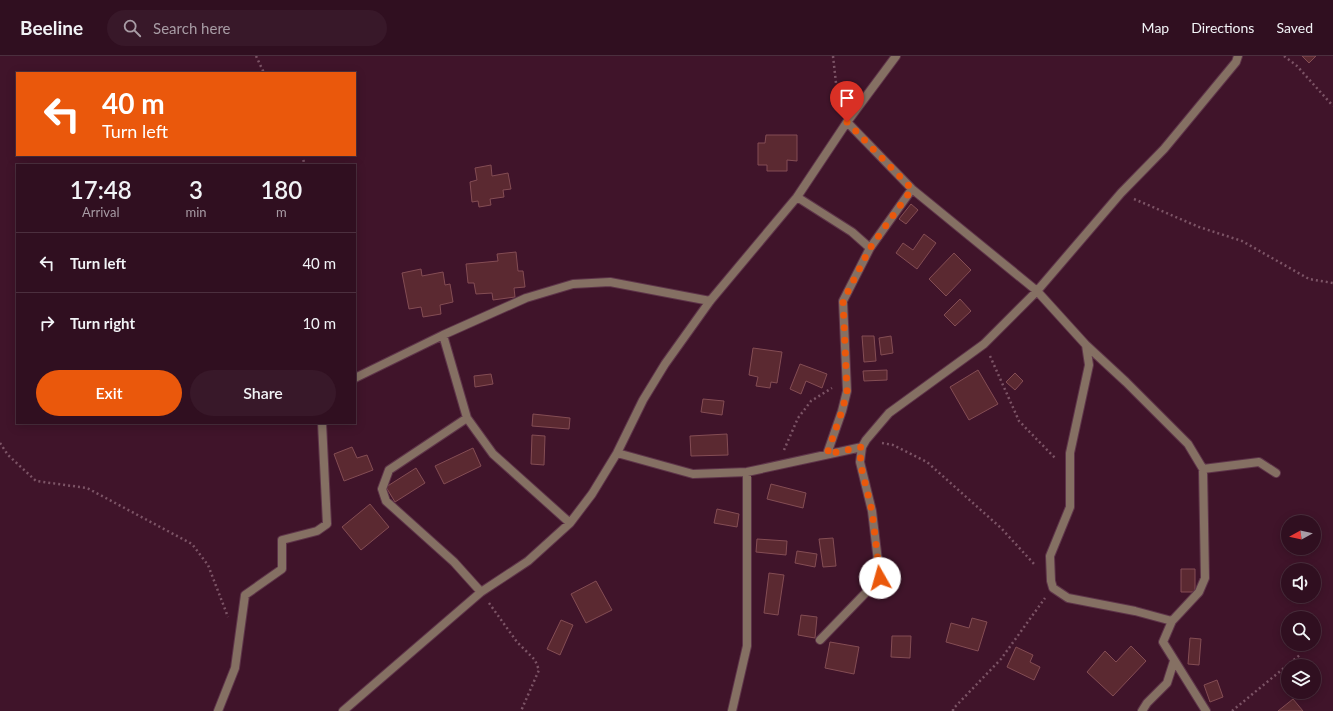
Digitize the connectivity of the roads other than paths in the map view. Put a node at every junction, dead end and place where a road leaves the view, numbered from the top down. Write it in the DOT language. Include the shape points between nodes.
graph roads {
  1 [pos="896,56"];
  2 [pos="1238,56"];
  3 [pos="847,122"];
  4 [pos="912,189"];
  5 [pos="797,197"];
  6 [pos="870,248"];
  7 [pos="1037,291"];
  8 [pos="710,301"];
  9 [pos="443,335"];
  10 [pos="1086,345"];
  11 [pos="356,378"];
  12 [pos="467,418"];
  13 [pos="322,424"];
  14 [pos="864,444"];
  15 [pos="617,453"];
  16 [pos="827,454"];
  17 [pos="1202,470"];
  18 [pos="747,472"];
  19 [pos="1276,473"];
  20 [pos="570,522"];
  21 [pos="481,592"];
  22 [pos="1172,621"];
  23 [pos="820,640"];
  24 [pos="1174,661"];
  25 [pos="218,711"];
  26 [pos="343,711"];
  27 [pos="732,711"];
  28 [pos="1142,711"];
  29 [pos="1206,711"];
  1 -- 3 [label="street"];
  2 -- 7 [label="street" via="1236,62 1164,149 1121,193"];
  3 -- 4 [label="street"];
  3 -- 5 [label="street"];
  4 -- 6 [label="street"];
  4 -- 7 [label="street"];
  5 -- 6 [label="street" via="852,232"];
  5 -- 8 [label="street"];
  6 -- 16 [label="street" via="843,301 847,391"];
  7 -- 10 [label="street"];
  7 -- 14 [label="street" via="984,344 889,413"];
  8 -- 9 [label="street" via="610,282 573,284 526,298"];
  8 -- 15 [label="street" via="665,364 643,400"];
  9 -- 11 [label="street"];
  9 -- 12 [label="street"];
  10 -- 17 [label="street" via="1188,444"];
  10 -- 22 [label="street" via="1089,365 1070,453 1070,507 1050,556 1052,585 1068,598 1135,610"];
  12 -- 20 [label="street" via="493,454"];
  12 -- 21 [label="street" via="389,470 382,489 386,501 454,562"];
  13 -- 25 [label="street" via="327,524 317,531 282,540 282,569 245,594 234,668"];
  14 -- 16 [label="street"];
  14 -- 23 [label="street" via="860,462 872,511 880,578"];
  15 -- 18 [label="street" via="693,474"];
  15 -- 20 [label="street" via="592,494"];
  16 -- 18 [label="street"];
  17 -- 19 [label="street" via="1259,462"];
  17 -- 22 [label="street" via="1205,578 1199,592"];
  18 -- 27 [label="street" via="747,646"];
  20 -- 21 [label="street" via="528,560"];
  21 -- 26 [label="street"];
  22 -- 24 [label="street" via="1164,642"];
  24 -- 28 [label="street" via="1167,683"];
  24 -- 29 [label="street"];
}
